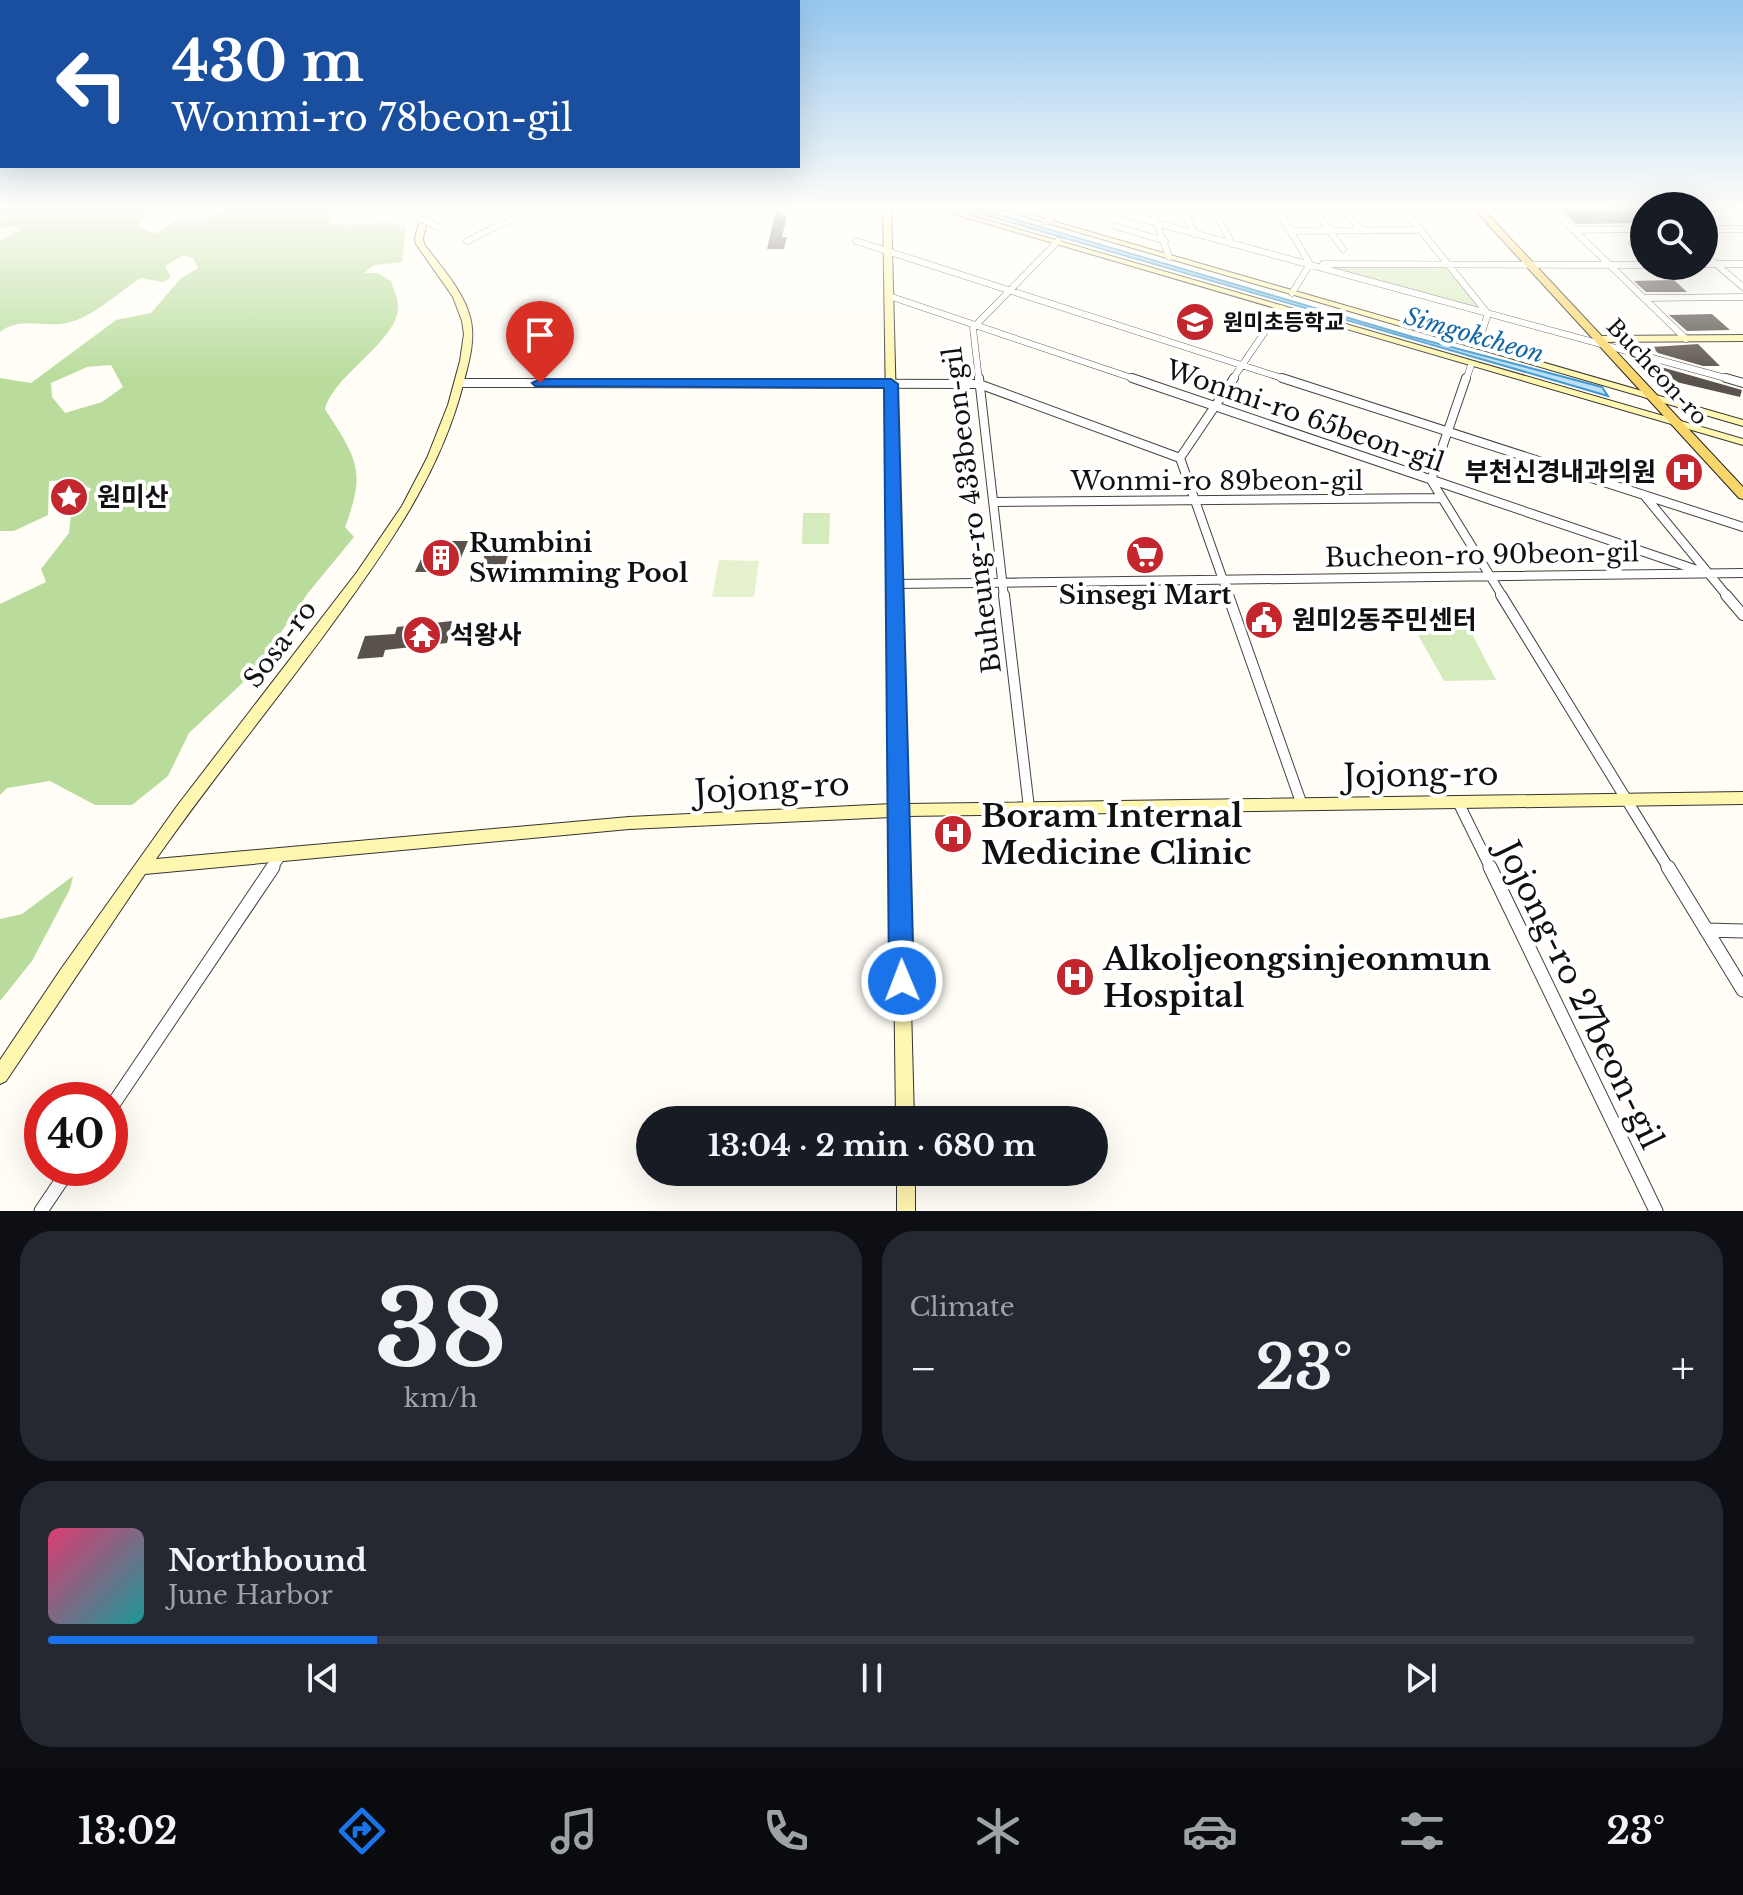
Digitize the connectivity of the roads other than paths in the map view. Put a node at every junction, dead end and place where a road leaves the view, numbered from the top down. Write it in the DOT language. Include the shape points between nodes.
graph roads {
  1 [pos="434,264"];
  2 [pos="888,264"];
  3 [pos="924,264"];
  4 [pos="1035,264"];
  5 [pos="1133,264"];
  6 [pos="1191,264"];
  7 [pos="1310,264"];
  8 [pos="1448,264"];
  9 [pos="1718,264"];
  10 [pos="1743,264"];
  11 [pos="1530,265"];
  12 [pos="1609,265"];
  13 [pos="1630,265"];
  14 [pos="1718,266"];
  15 [pos="1743,287"];
  16 [pos="1007,290"];
  17 [pos="1292,293"];
  18 [pos="889,296"];
  19 [pos="1743,297"];
  20 [pos="1644,298"];
  21 [pos="1281,308"];
  22 [pos="1488,314"];
  23 [pos="974,324"];
  24 [pos="1743,338"];
  25 [pos="1686,339"];
  26 [pos="1602,342"];
  27 [pos="1477,346"];
  28 [pos="1471,365"];
  29 [pos="1243,366"];
  30 [pos="1603,381"];
  31 [pos="459,383"];
  32 [pos="1743,383"];
  33 [pos="891,384"];
  34 [pos="979,384"];
  35 [pos="1653,395"];
  36 [pos="1602,402"];
  37 [pos="1216,408"];
  38 [pos="1721,416"];
  39 [pos="1743,423"];
  40 [pos="1679,424"];
  41 [pos="1448,432"];
  42 [pos="1727,438"];
  43 [pos="1743,442"];
  44 [pos="1180,458"];
  45 [pos="1431,480"];
  46 [pos="1644,495"];
  47 [pos="1743,495"];
  48 [pos="1441,498"];
  49 [pos="994,502"];
  50 [pos="1194,502"];
  51 [pos="1743,527"];
  52 [pos="1743,573"];
  53 [pos="1709,574"];
  54 [pos="1491,578"];
  55 [pos="1223,581"];
  56 [pos="1005,583"];
  57 [pos="894,584"];
  58 [pos="1743,615"];
  59 [pos="1743,798"];
  60 [pos="1626,800"];
  61 [pos="1458,802"];
  62 [pos="1302,805"];
  63 [pos="1029,808"];
  64 [pos="898,810"];
  65 [pos="281,855"];
  66 [pos="142,867"];
  67 [pos="1706,930"];
  68 [pos="1743,931"];
  69 [pos="1743,990"];
  70 [pos="0,1075"];
  71 [pos="128,1082"];
  72 [pos="905,1106"];
  73 [pos="58,1186"];
  74 [pos="906,1186"];
  75 [pos="41,1211"];
  76 [pos="906,1211"];
  77 [pos="1656,1211"];
  1 -- 31 [label="street, Sosa-ro" via="465,315 468,334"];
  2 -- 18 [label="street"];
  3 -- 16 [label="street"];
  4 -- 16 [label="street, Buheung-ro 433beon-gil"];
  5 -- 21 [label="street"];
  6 -- 17 [label="street"];
  7 -- 8 [label="street"];
  7 -- 17 [label="street"];
  7 -- 22 [label="street"];
  8 -- 11 [label="street"];
  8 -- 22 [label="street"];
  9 -- 10 [label="street"];
  11 -- 12 [label="street"];
  11 -- 26 [label="main road, Bucheon-ro"];
  12 -- 13 [label="street"];
  12 -- 20 [label="street"];
  14 -- 15 [label="street"];
  16 -- 23 [label="street, Buheung-ro 433beon-gil"];
  16 -- 29 [label="street"];
  17 -- 27 [label="street"];
  18 -- 23 [label="street, Wonmi-ro 65beon-gil"];
  18 -- 33 [label="street"];
  19 -- 20 [label="street"];
  20 -- 25 [label="street"];
  21 -- 28 [label="street"];
  21 -- 29 [label="street"];
  22 -- 26 [label="street"];
  22 -- 27 [label="street"];
  23 -- 34 [label="street, Buheung-ro 433beon-gil"];
  23 -- 37 [label="street, Wonmi-ro 65beon-gil"];
  24 -- 25 [label="street"];
  25 -- 26 [label="street"];
  26 -- 32 [label="street"];
  26 -- 35 [label="main road, Bucheon-ro"];
  27 -- 30 [label="street"];
  28 -- 36 [label="street"];
  28 -- 41 [label="street"];
  29 -- 37 [label="street"];
  29 -- 41 [label="street"];
  30 -- 35 [label="street"];
  30 -- 36 [label="street" via="1624,399"];
  31 -- 33 [label="street"];
  31 -- 66 [label="street, Sosa-ro" via="441,442 402,520"];
  33 -- 34 [label="street"];
  33 -- 57 [label="street"];
  34 -- 44 [label="street"];
  34 -- 49 [label="street, Buheung-ro 433beon-gil"];
  35 -- 38 [label="street"];
  35 -- 40 [label="main road, Bucheon-ro"];
  36 -- 40 [label="street"];
  37 -- 44 [label="street"];
  37 -- 45 [label="street, Wonmi-ro 65beon-gil"];
  38 -- 39 [label="street"];
  38 -- 42 [label="street" via="1707,422"];
  40 -- 42 [label="street"];
  40 -- 47 [label="main road, Bucheon-ro"];
  41 -- 45 [label="street"];
  41 -- 46 [label="street"];
  42 -- 43 [label="street"];
  44 -- 50 [label="street"];
  45 -- 48 [label="street"];
  45 -- 53 [label="street, Wonmi-ro 65beon-gil"];
  46 -- 51 [label="street"];
  46 -- 53 [label="street"];
  48 -- 50 [label="street, Wonmi-ro 89beon-gil"];
  48 -- 54 [label="street"];
  49 -- 50 [label="street, Wonmi-ro 89beon-gil"];
  49 -- 56 [label="street, Buheung-ro 433beon-gil"];
  50 -- 55 [label="street"];
  52 -- 53 [label="street, Bucheon-ro 90beon-gil"];
  53 -- 54 [label="street, Bucheon-ro 90beon-gil"];
  53 -- 58 [label="street"];
  54 -- 55 [label="street, Bucheon-ro 90beon-gil"];
  54 -- 60 [label="street"];
  55 -- 56 [label="street, Bucheon-ro 90beon-gil"];
  55 -- 62 [label="street"];
  56 -- 57 [label="street, Bucheon-ro 90beon-gil"];
  56 -- 63 [label="street, Buheung-ro 433beon-gil"];
  57 -- 64 [label="street"];
  59 -- 60 [label="street, Jojong-ro"];
  60 -- 61 [label="street, Jojong-ro"];
  60 -- 67 [label="street"];
  61 -- 62 [label="street, Jojong-ro"];
  61 -- 77 [label="street, Jojong-ro 27beon-gil"];
  62 -- 63 [label="street, Jojong-ro"];
  63 -- 64 [label="street, Jojong-ro"];
  64 -- 65 [label="street, Jojong-ro" via="629,823"];
  64 -- 72 [label="street"];
  65 -- 66 [label="street, Jojong-ro"];
  65 -- 71 [label="street"];
  66 -- 70 [label="street, Sosa-ro"];
  67 -- 68 [label="street"];
  67 -- 69 [label="street"];
  73 -- 75 [label="street"];
  74 -- 76 [label="street"];
}
